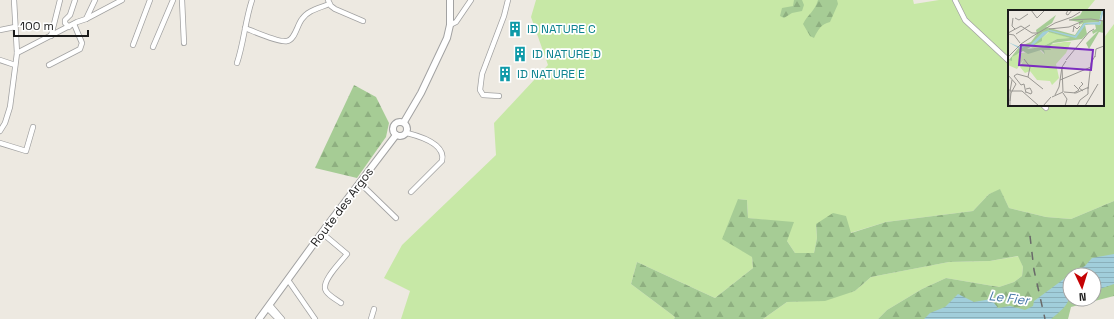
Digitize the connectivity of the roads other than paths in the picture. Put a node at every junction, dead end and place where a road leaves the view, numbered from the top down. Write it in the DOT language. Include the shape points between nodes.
graph roads {
  1 [pos="14,0"];
  2 [pos="60,0"];
  3 [pos="75,0"];
  4 [pos="95,0"];
  5 [pos="122,0"];
  6 [pos="150,0"];
  7 [pos="172,0"];
  8 [pos="182,0"];
  9 [pos="252,0"];
  10 [pos="450,0"];
  11 [pos="471,0"];
  12 [pos="508,0"];
  13 [pos="955,0"];
  14 [pos="328,2"];
  15 [pos="86,19"];
  16 [pos="363,21"];
  17 [pos="450,25"];
  18 [pos="71,26"];
  19 [pos="15,27"];
  20 [pos="245,28"];
  21 [pos="0,30"];
  22 [pos="51,36"];
  23 [pos="184,43"];
  24 [pos="133,44"];
  25 [pos="153,47"];
  26 [pos="17,53"];
  27 [pos="0,60"];
  28 [pos="1008,60"];
  29 [pos="237,63"];
  30 [pos="15,65"];
  31 [pos="49,65"];
  32 [pos="499,96"];
  33 [pos="404,122"];
  34 [pos="33,127"];
  35 [pos="0,132"];
  36 [pos="407,132"];
  37 [pos="396,135"];
  38 [pos="0,143"];
  39 [pos="360,183"];
  40 [pos="411,192"];
  41 [pos="396,218"];
  42 [pos="322,233"];
  43 [pos="288,280"];
  44 [pos="341,303"];
  45 [pos="268,306"];
  46 [pos="374,309"];
  47 [pos="260,319"];
  48 [pos="278,319"];
  49 [pos="282,319"];
  50 [pos="315,319"];
  51 [pos="371,319"];
  1 -- 19 [label="street"];
  2 -- 22 [label="street"];
  3 -- 18 [label="street" via="70,15 65,20 65,23"];
  4 -- 15 [label="street"];
  5 -- 15 [label="street"];
  6 -- 24 [label="street"];
  7 -- 25 [label="street"];
  8 -- 23 [label="street"];
  9 -- 20 [label="street"];
  10 -- 17 [label="street"];
  11 -- 17 [label="street" via="456,22"];
  12 -- 32 [label="street" via="480,84 483,95"];
  13 -- 28 [label="street" via="965,20"];
  14 -- 16 [label="street" via="335,9"];
  14 -- 20 [label="street" via="305,15 288,41 281,41"];
  15 -- 18 [label="street"];
  17 -- 33 [label="street" via="447,38 421,93"];
  18 -- 22 [label="street"];
  18 -- 31 [label="street" via="82,43 80,48"];
  19 -- 21 [label="street"];
  19 -- 26 [label="street"];
  20 -- 29 [label="street"];
  22 -- 26 [label="street"];
  26 -- 30 [label="street"];
  27 -- 30 [label="street"];
  30 -- 35 [label="street" via="10,106"];
  33 -- 36 [label="street"];
  33 -- 37 [label="street" via="398,121 394,124"];
  34 -- 38 [label="street" via="26,151"];
  36 -- 37 [label="street" via="403,136"];
  36 -- 40 [label="street" via="436,146 443,155 442,161"];
  37 -- 39 [label="street, Route des Argos"];
  39 -- 41 [label="street"];
  39 -- 42 [label="street, Route des Argos"];
  42 -- 43 [label="street, Route des Argos"];
  42 -- 44 [label="street" via="347,254 326,281 325,287 326,292"];
  43 -- 45 [label="street, Route des Argos"];
  43 -- 50 [label="street"];
  45 -- 47 [label="street, Route des Argos"];
  45 -- 48 [label="street"];
  45 -- 49 [label="street"];
  46 -- 51 [label="street"];
}
